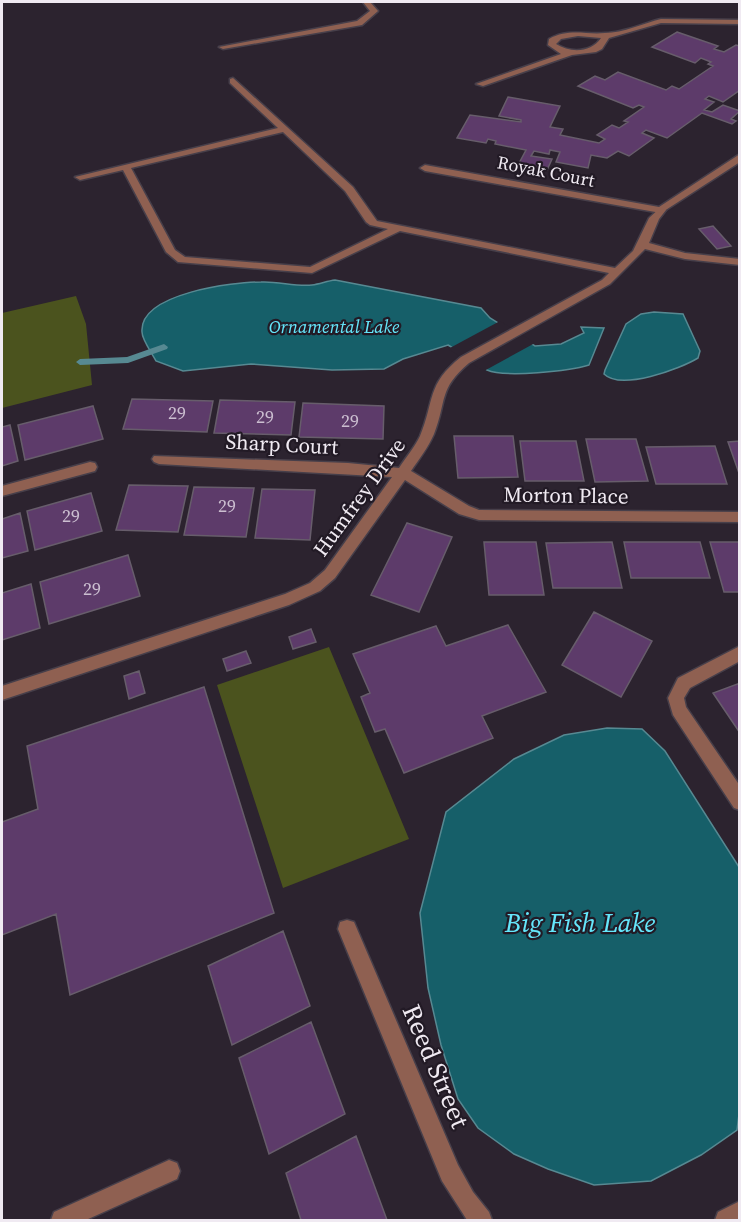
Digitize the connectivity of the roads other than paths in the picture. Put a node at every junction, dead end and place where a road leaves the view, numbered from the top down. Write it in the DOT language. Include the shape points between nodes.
graph roads {
  1 [pos="366,2"];
  2 [pos="740,22"];
  3 [pos="606,36"];
  4 [pos="223,47"];
  5 [pos="571,53"];
  6 [pos="233,81"];
  7 [pos="480,84"];
  8 [pos="285,129"];
  9 [pos="740,158"];
  10 [pos="126,167"];
  11 [pos="425,168"];
  12 [pos="80,177"];
  13 [pos="661,210"];
  14 [pos="398,228"];
  15 [pos="643,245"];
  16 [pos="740,262"];
  17 [pos="618,272"];
  18 [pos="159,459"];
  19 [pos="90,467"];
  20 [pos="404,473"];
  21 [pos="2,491"];
  22 [pos="740,517"];
  23 [pos="740,653"];
  24 [pos="2,693"];
  25 [pos="740,802"];
  26 [pos="347,929"];
  27 [pos="169,1171"];
  28 [pos="740,1212"];
  29 [pos="62,1221"];
  30 [pos="481,1221"];
  31 [pos="726,1221"];
  1 -- 4 [label="street" via="374,11 359,23"];
  2 -- 3 [label="street" via="661,21"];
  3 -- 5 [label="street" via="596,49"];
  3 -- 5 [label="street" via="574,34 553,40 554,47"];
  5 -- 7 [label="street"];
  6 -- 8 [label="street"];
  8 -- 10 [label="street"];
  8 -- 14 [label="street" via="349,189 370,220"];
  9 -- 13 [label="street"];
  10 -- 12 [label="street"];
  10 -- 14 [label="street" via="171,252 182,260 312,270"];
  11 -- 13 [label="street, Royak Court"];
  13 -- 15 [label="street, Humfrey Drive"];
  14 -- 17 [label="street"];
  15 -- 16 [label="street" via="685,256"];
  15 -- 17 [label="street, Humfrey Drive"];
  17 -- 20 [label="street, Humfrey Drive" via="585,295 455,368 438,388 428,434"];
  18 -- 20 [label="street, Sharp Court"];
  19 -- 21 [label="street"];
  20 -- 22 [label="street, Morton Place" via="479,515"];
  20 -- 24 [label="street, Humfrey Drive" via="326,578 305,593"];
  23 -- 25 [label="street" via="684,683 676,701"];
  26 -- 30 [label="street, Reed Street" via="450,1173"];
  27 -- 29 [label="street"];
  28 -- 31 [label="street"];
}
